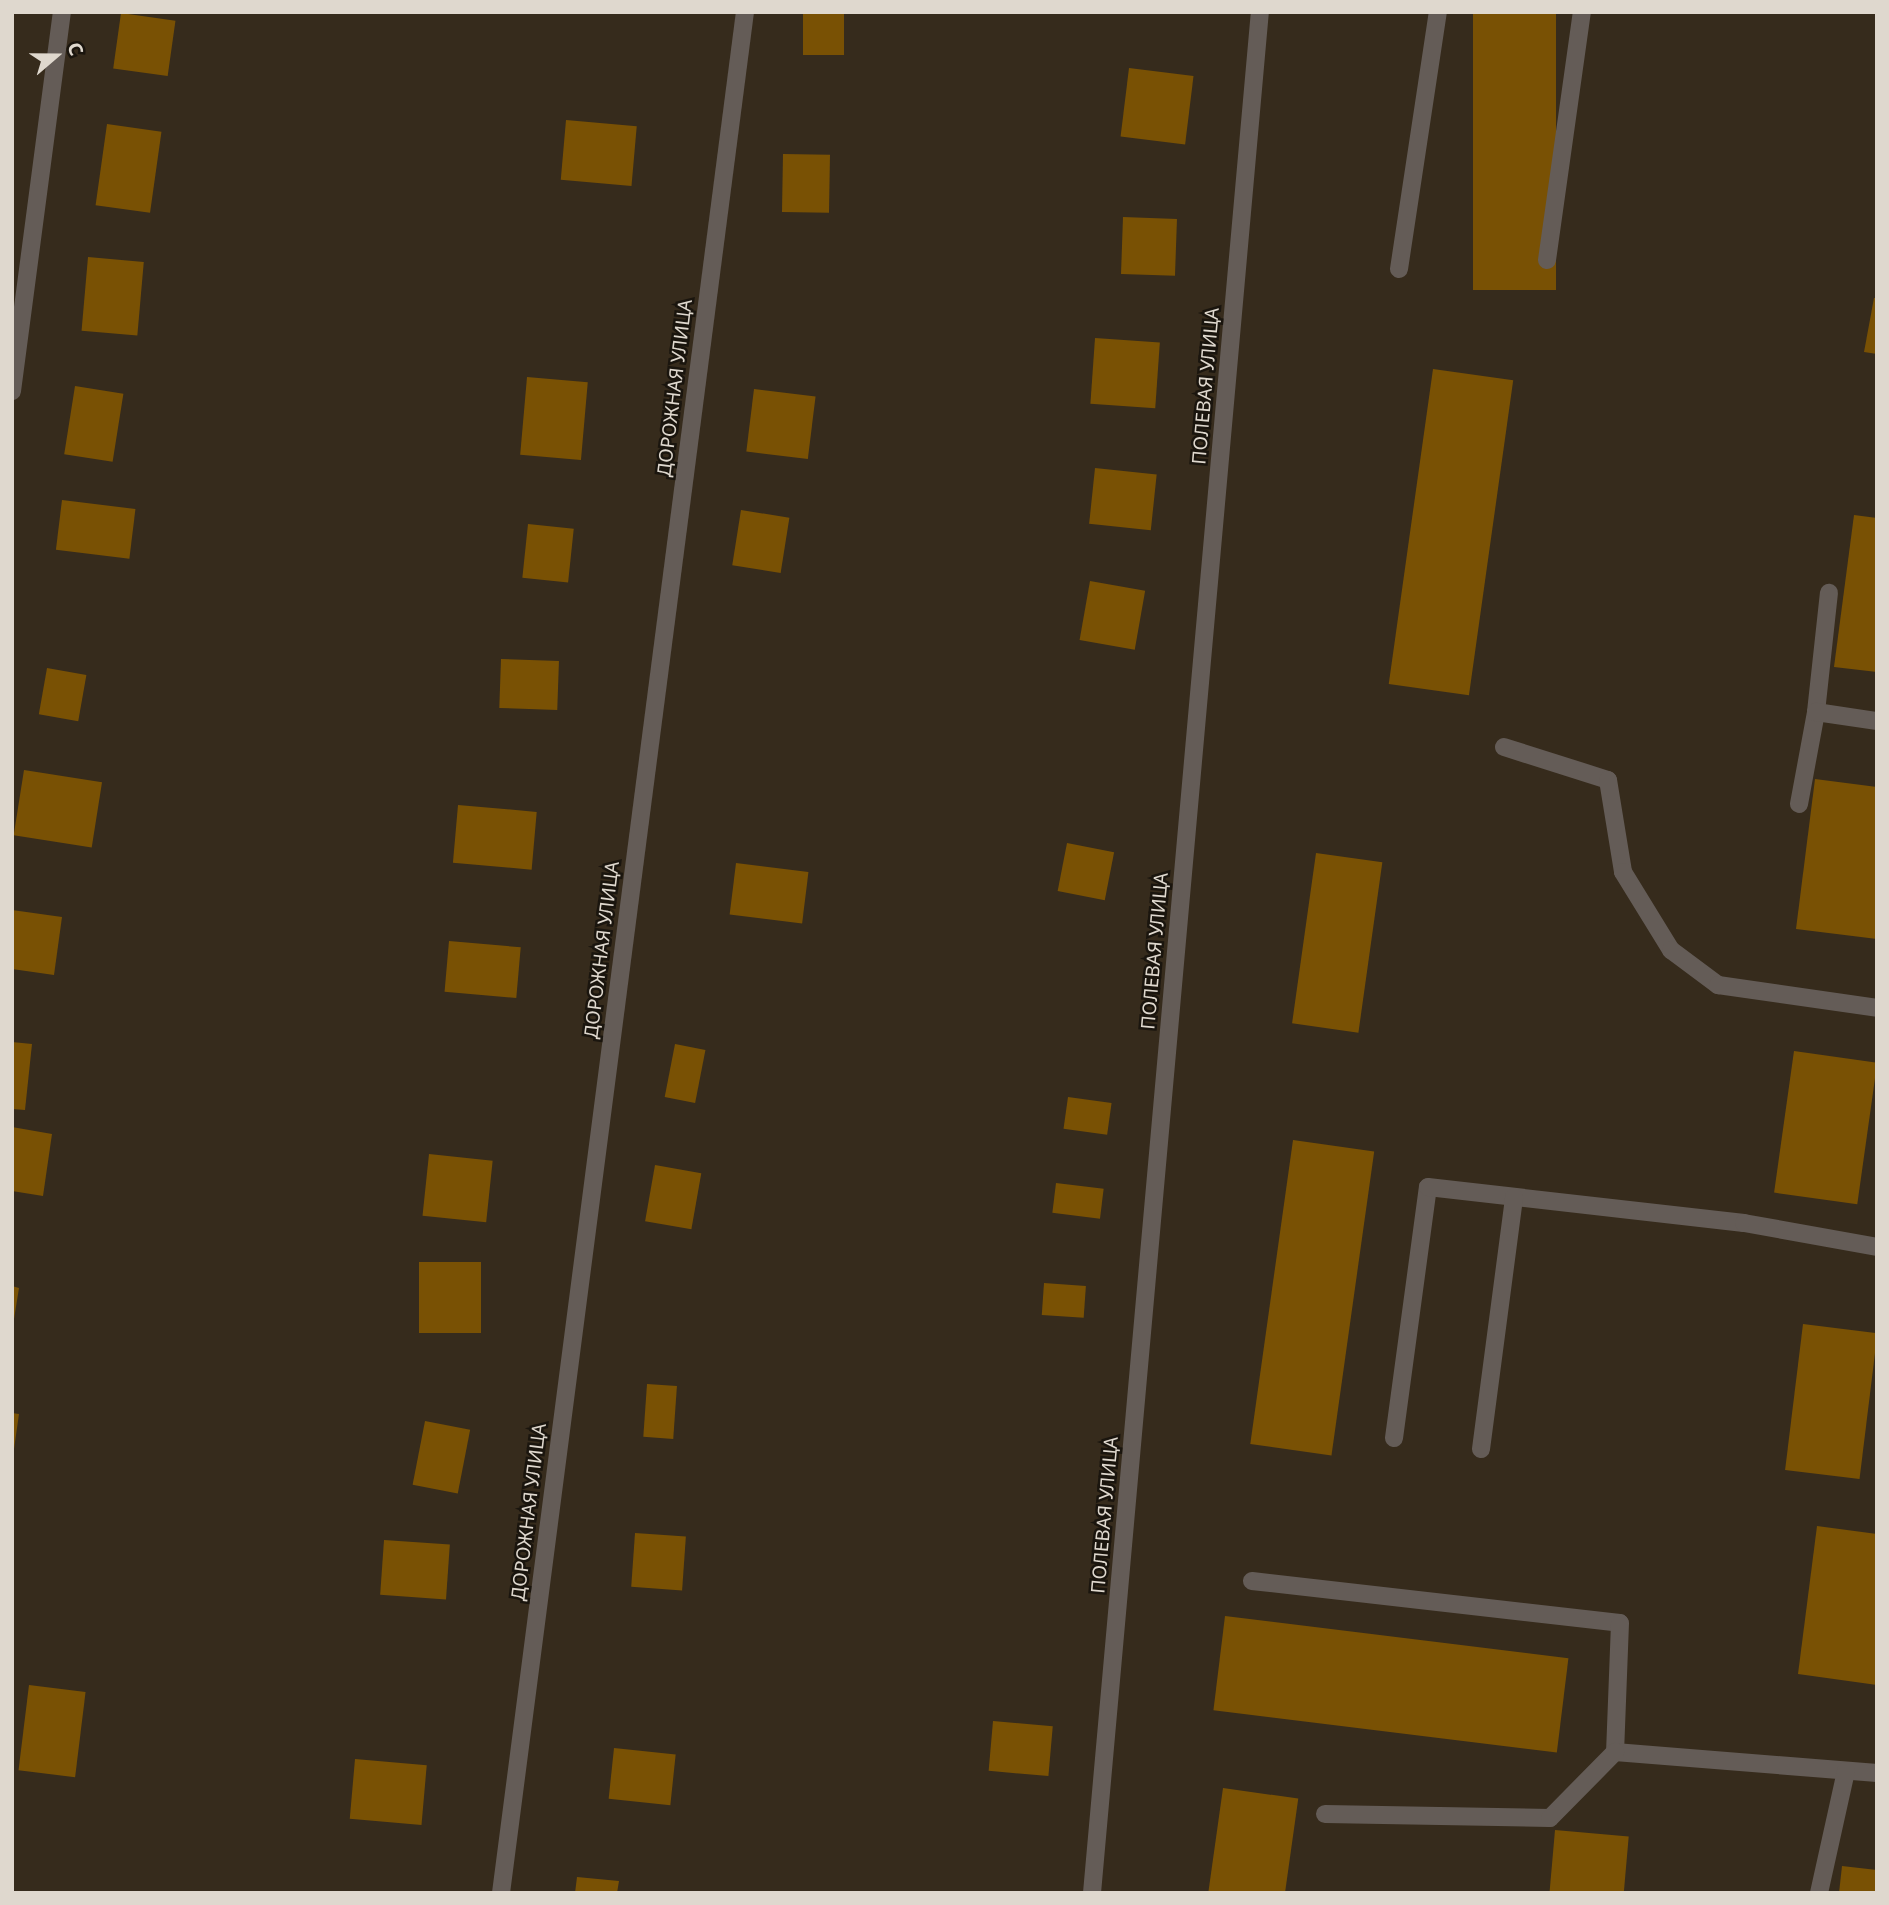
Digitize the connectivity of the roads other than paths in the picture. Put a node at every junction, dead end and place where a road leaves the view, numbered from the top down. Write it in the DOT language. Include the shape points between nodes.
graph roads {
  1 [pos="62,12"];
  2 [pos="745,12"];
  3 [pos="1260,12"];
  4 [pos="1438,12"];
  5 [pos="1582,12"];
  6 [pos="1547,260"];
  7 [pos="1399,269"];
  8 [pos="12,391"];
  9 [pos="1829,593"];
  10 [pos="1816,712"];
  11 [pos="1877,721"];
  12 [pos="1504,747"];
  13 [pos="1799,804"];
  14 [pos="1877,1008"];
  15 [pos="1514,1196"];
  16 [pos="1877,1247"];
  17 [pos="1395,1438"];
  18 [pos="1481,1449"];
  19 [pos="1252,1581"];
  20 [pos="1615,1752"];
  21 [pos="1846,1771"];
  22 [pos="1877,1773"];
  23 [pos="1325,1814"];
  24 [pos="501,1893"];
  25 [pos="1092,1893"];
  26 [pos="1819,1893"];
  1 -- 8 [label="street"];
  2 -- 24 [label="street, ДОРОЖНАЯ УЛИЦА"];
  3 -- 25 [label="street, ПОЛЕВАЯ УЛИЦА"];
  4 -- 7 [label="street"];
  5 -- 6 [label="street"];
  9 -- 10 [label="street"];
  10 -- 11 [label="street"];
  10 -- 13 [label="street"];
  12 -- 14 [label="street" via="1608,780 1622,872 1671,950 1718,985"];
  15 -- 16 [label="street" via="1744,1223"];
  15 -- 17 [label="street" via="1429,1187"];
  15 -- 18 [label="street"];
  19 -- 20 [label="street" via="1620,1623"];
  20 -- 21 [label="street"];
  20 -- 23 [label="street" via="1550,1818"];
  21 -- 22 [label="street"];
  21 -- 26 [label="street"];
}
